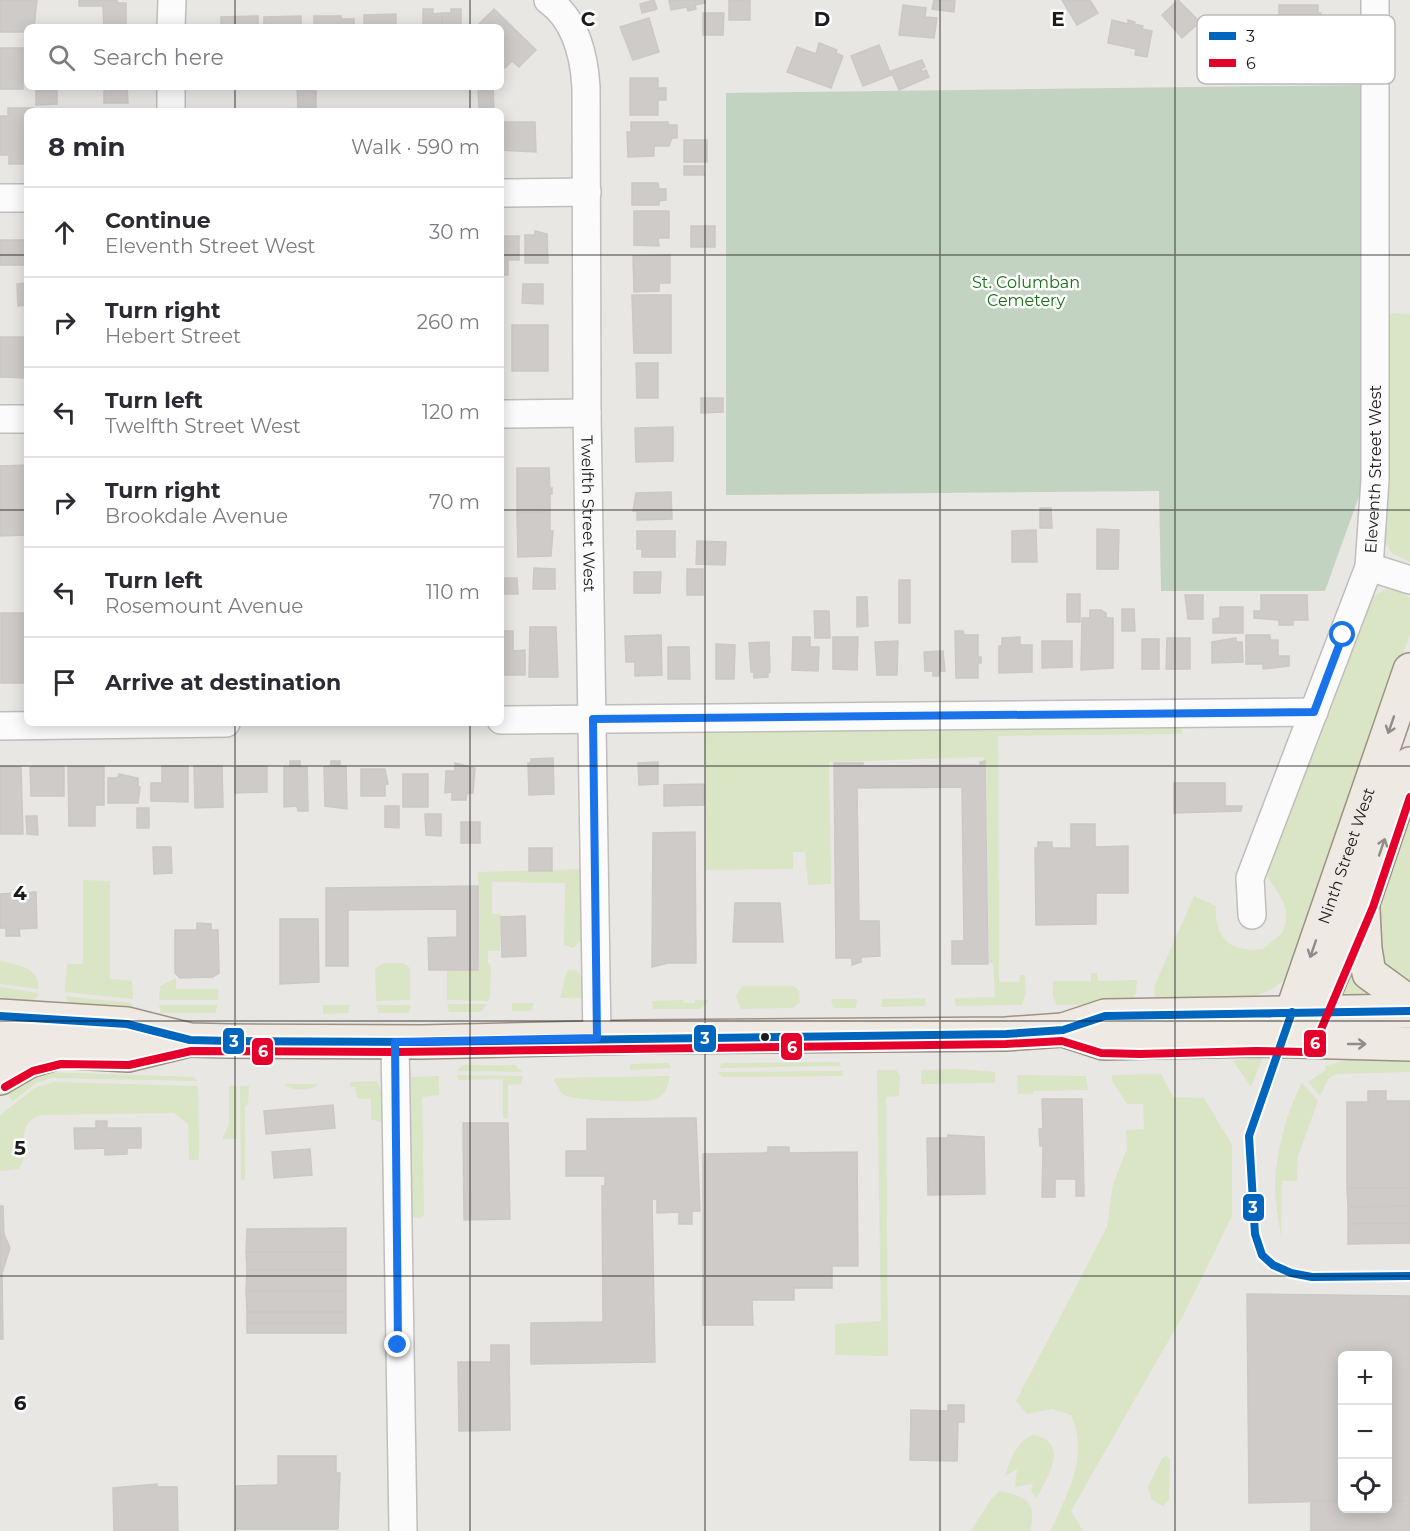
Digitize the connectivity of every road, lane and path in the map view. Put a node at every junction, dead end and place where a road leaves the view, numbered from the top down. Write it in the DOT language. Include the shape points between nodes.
graph roads {
  1 [pos="172,0"];
  2 [pos="562,3"];
  3 [pos="171,24"];
  4 [pos="1375,84"];
  5 [pos="171,90"];
  6 [pos="171,108"];
  7 [pos="587,192"];
  8 [pos="504,193"];
  9 [pos="0,198"];
  10 [pos="24,198"];
  11 [pos="587,412"];
  12 [pos="504,414"];
  13 [pos="0,419"];
  14 [pos="24,419"];
  15 [pos="1369,567"];
  16 [pos="1410,580"];
  17 [pos="1410,670"];
  18 [pos="1314,712"];
  19 [pos="593,719"];
  20 [pos="504,720"];
  21 [pos="0,726"];
  22 [pos="24,726"];
  23 [pos="1410,764"];
  24 [pos="1363,903"];
  25 [pos="1252,915"];
  26 [pos="1410,1004"];
  27 [pos="1410,1011"];
  28 [pos="0,1016"];
  29 [pos="1291,1024"];
  30 [pos="597,1038"];
  31 [pos="190,1040"];
  32 [pos="395,1042"];
  33 [pos="1410,1044"];
  34 [pos="0,1048"];
  35 [pos="60,1053"];
  36 [pos="0,1078"];
  37 [pos="403,1531"];
  1 -- 3 [label="street"];
  2 -- 7 [label="street, Twelfth Street West" via="585,71"];
  4 -- 15 [label="street, Eleventh Street West" via="1375,480"];
  5 -- 6 [label="street"];
  7 -- 8 [label="street"];
  7 -- 11 [label="street, Twelfth Street West"];
  9 -- 10 [label="street"];
  11 -- 12 [label="street"];
  11 -- 19 [label="street, Twelfth Street West"];
  13 -- 14 [label="street"];
  15 -- 16 [label="street"];
  15 -- 18 [label="street, Eleventh Street West"];
  17 -- 29 [label="main road, Ninth Street West, one-way"];
  18 -- 19 [label="street"];
  18 -- 25 [label="street, Eleventh Street West" via="1250,878"];
  19 -- 20 [label="street"];
  19 -- 30 [label="street, Twelfth Street West"];
  21 -- 22 [label="street"];
  24 -- 23 [label="main road, Ninth Street West, one-way"];
  24 -- 26 [label="main road" via="1369,973"];
  24 -- 29 [label="main road, Ninth Street West"];
  27 -- 29 [label="main road"];
  28 -- 31 [label="main road" via="127,1024"];
  29 -- 30 [label="main road" via="1105,1016 1063,1030 1006,1034"];
  29 -- 33 [label="main road, one-way"];
  30 -- 32 [label="main road"];
  31 -- 32 [label="main road"];
  31 -- 35 [label="main road" via="128,1055"];
  32 -- 37 [label="street"];
  34 -- 35 [label="main road"];
  35 -- 36 [label="main road" via="29,1061"];
}
